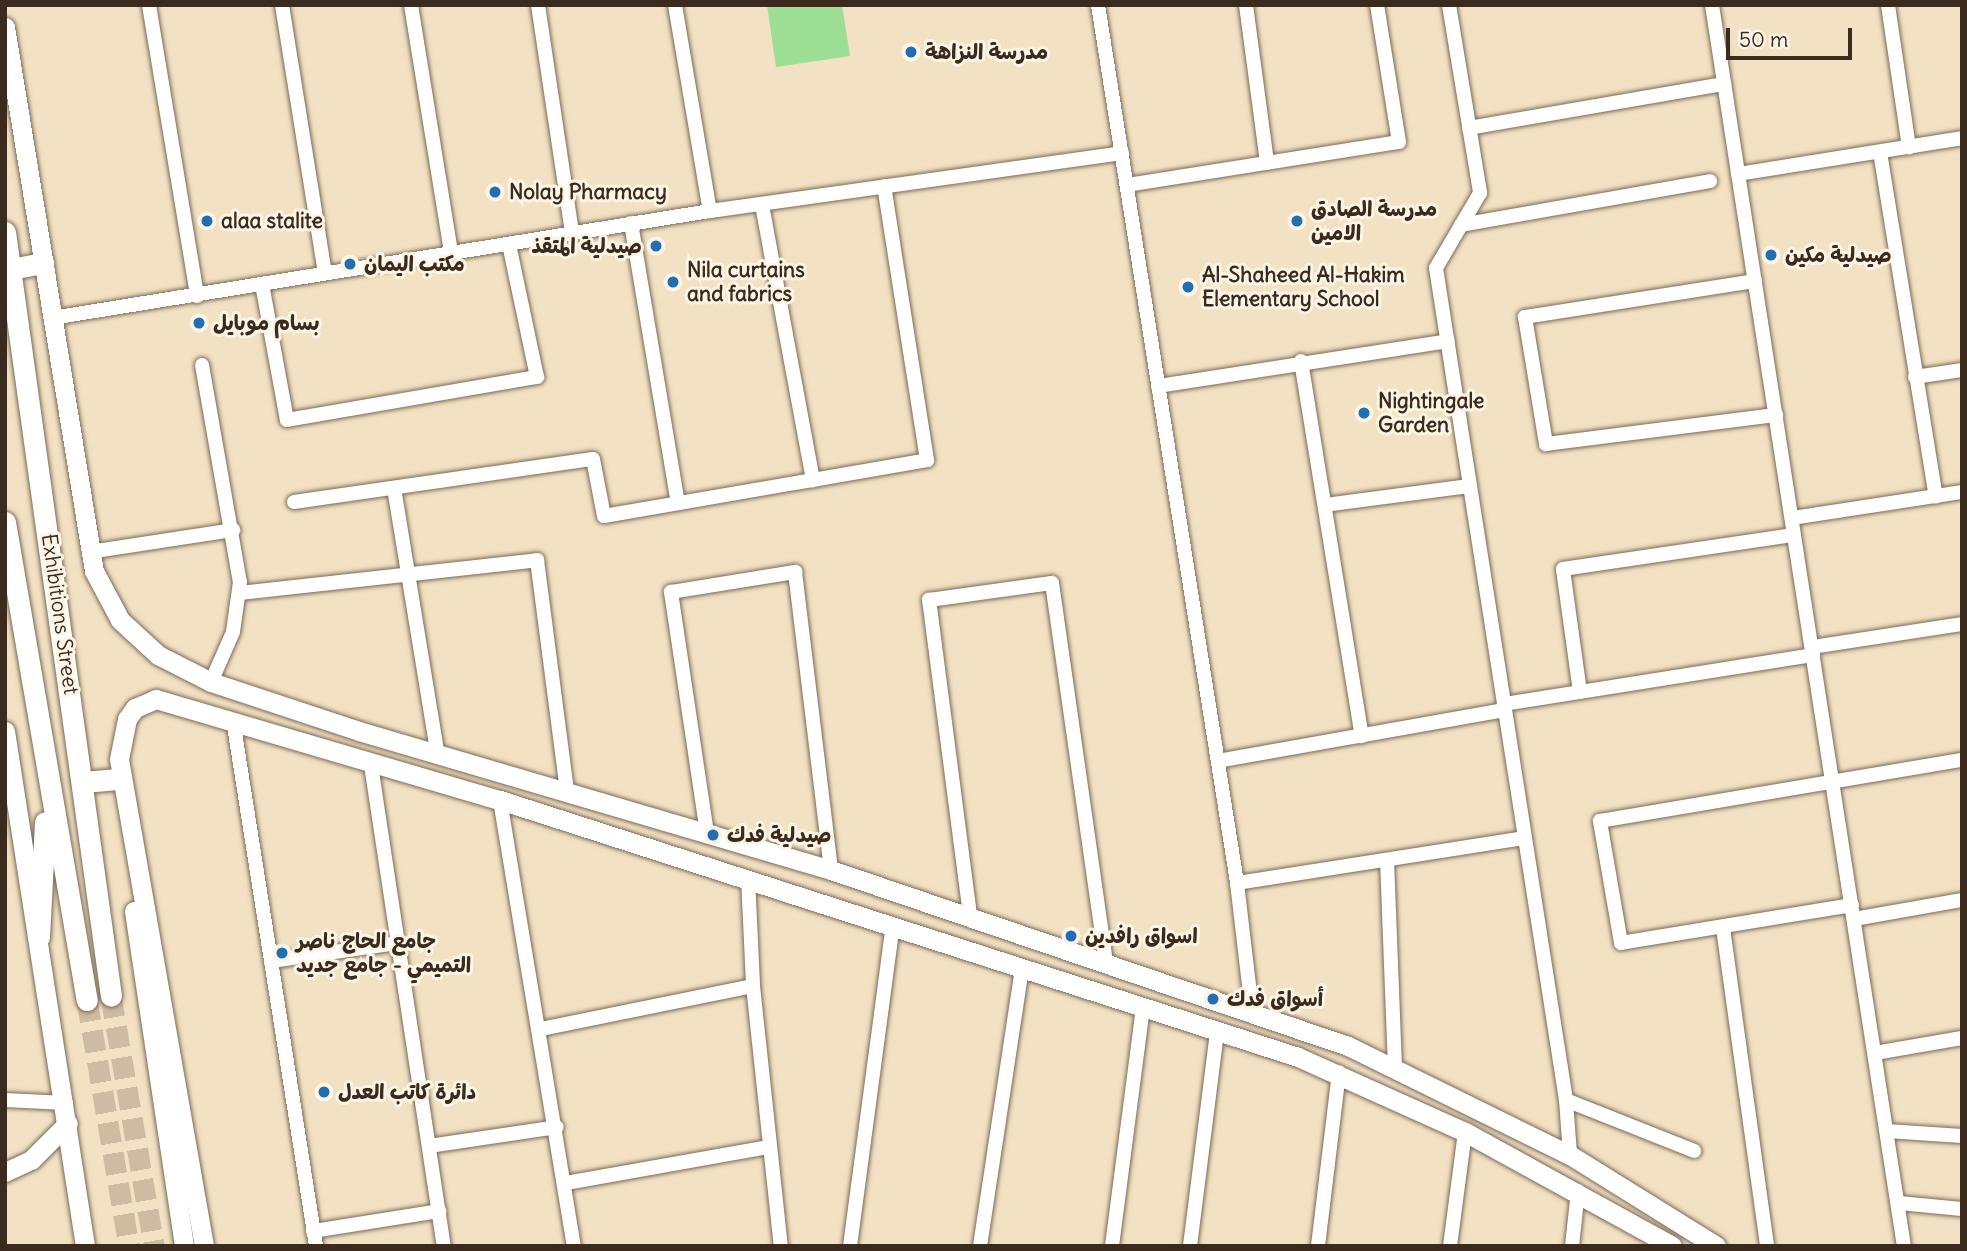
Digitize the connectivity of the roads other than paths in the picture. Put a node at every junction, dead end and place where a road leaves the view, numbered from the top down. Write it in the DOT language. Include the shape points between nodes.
graph roads {
  1 [pos="149,5"];
  2 [pos="282,5"];
  3 [pos="411,5"];
  4 [pos="538,5"];
  5 [pos="675,5"];
  6 [pos="1098,5"];
  7 [pos="1246,5"];
  8 [pos="1377,5"];
  9 [pos="1449,5"];
  10 [pos="1712,5"];
  11 [pos="1888,5"];
  12 [pos="5,27"];
  13 [pos="1724,84"];
  14 [pos="1469,128"];
  15 [pos="1962,138"];
  16 [pos="1909,147"];
  17 [pos="1880,152"];
  18 [pos="1122,153"];
  19 [pos="1267,163"];
  20 [pos="1738,174"];
  21 [pos="1710,181"];
  22 [pos="884,186"];
  23 [pos="1127,186"];
  24 [pos="762,205"];
  25 [pos="710,211"];
  26 [pos="631,223"];
  27 [pos="1461,225"];
  28 [pos="5,232"];
  29 [pos="572,233"];
  30 [pos="509,244"];
  31 [pos="451,253"];
  32 [pos="43,263"];
  33 [pos="11,269"];
  34 [pos="325,272"];
  35 [pos="1755,281"];
  36 [pos="262,284"];
  37 [pos="197,296"];
  38 [pos="52,318"];
  39 [pos="1448,341"];
  40 [pos="1301,361"];
  41 [pos="202,365"];
  42 [pos="1962,370"];
  43 [pos="1915,377"];
  44 [pos="1158,386"];
  45 [pos="1776,415"];
  46 [pos="813,480"];
  47 [pos="1470,486"];
  48 [pos="394,488"];
  49 [pos="1962,492"];
  50 [pos="1936,496"];
  51 [pos="295,502"];
  52 [pos="678,503"];
  53 [pos="1325,505"];
  54 [pos="1792,518"];
  55 [pos="5,522"];
  56 [pos="233,530"];
  57 [pos="1794,535"];
  58 [pos="89,552"];
  59 [pos="410,577"];
  60 [pos="240,593"];
  61 [pos="1962,624"];
  62 [pos="1812,651"];
  63 [pos="211,682"];
  64 [pos="1580,692"];
  65 [pos="258,697"];
  66 [pos="1505,707"];
  67 [pos="241,722"];
  68 [pos="5,731"];
  69 [pos="1363,736"];
  70 [pos="438,752"];
  71 [pos="1962,760"];
  72 [pos="1218,761"];
  73 [pos="371,765"];
  74 [pos="121,779"];
  75 [pos="1832,779"];
  76 [pos="83,782"];
  77 [pos="47,785"];
  78 [pos="567,792"];
  79 [pos="500,800"];
  80 [pos="707,833"];
  81 [pos="1525,838"];
  82 [pos="1387,860"];
  83 [pos="137,866"];
  84 [pos="831,870"];
  85 [pos="748,878"];
  86 [pos="1237,883"];
  87 [pos="879,887"];
  88 [pos="1962,900"];
  89 [pos="1853,912"];
  90 [pos="970,915"];
  91 [pos="870,916"];
  92 [pos="893,925"];
  93 [pos="1723,928"];
  94 [pos="39,937"];
  95 [pos="397,943"];
  96 [pos="271,961"];
  97 [pos="1106,961"];
  98 [pos="1022,967"];
  99 [pos="753,986"];
  100 [pos="111,996"];
  101 [pos="87,1000"];
  102 [pos="1143,1008"];
  103 [pos="1252,1011"];
  104 [pos="541,1029"];
  105 [pos="1217,1031"];
  106 [pos="1962,1038"];
  107 [pos="1875,1053"];
  108 [pos="1395,1070"];
  109 [pos="1339,1072"];
  110 [pos="5,1100"];
  111 [pos="1566,1100"];
  112 [pos="67,1113"];
  113 [pos="557,1127"];
  114 [pos="1887,1131"];
  115 [pos="1465,1132"];
  116 [pos="1962,1136"];
  117 [pos="429,1146"];
  118 [pos="768,1147"];
  119 [pos="1694,1151"];
  120 [pos="1570,1155"];
  121 [pos="5,1172"];
  122 [pos="566,1183"];
  123 [pos="1578,1191"];
  124 [pos="1899,1203"];
  125 [pos="1962,1209"];
  126 [pos="439,1211"];
  127 [pos="315,1239"];
  128 [pos="85,1246"];
  129 [pos="184,1246"];
  130 [pos="204,1246"];
  131 [pos="444,1246"];
  132 [pos="574,1246"];
  133 [pos="780,1246"];
  134 [pos="850,1246"];
  135 [pos="980,1246"];
  136 [pos="1112,1246"];
  137 [pos="1190,1246"];
  138 [pos="1318,1246"];
  139 [pos="1450,1246"];
  140 [pos="1573,1246"];
  141 [pos="1672,1246"];
  142 [pos="1716,1246"];
  143 [pos="1767,1246"];
  144 [pos="1904,1246"];
  1 -- 37 [label="street"];
  2 -- 34 [label="street"];
  3 -- 31 [label="street"];
  4 -- 29 [label="street"];
  5 -- 25 [label="street"];
  6 -- 18 [label="street"];
  7 -- 19 [label="street"];
  8 -- 19 [label="street" via="1399,142"];
  9 -- 14 [label="street"];
  10 -- 13 [label="street"];
  11 -- 16 [label="street"];
  12 -- 32 [label="main road"];
  13 -- 14 [label="street"];
  13 -- 20 [label="street"];
  14 -- 27 [label="street" via="1480,193"];
  15 -- 16 [label="street"];
  16 -- 17 [label="street"];
  17 -- 20 [label="street"];
  17 -- 43 [label="street"];
  18 -- 22 [label="street"];
  18 -- 23 [label="street"];
  19 -- 23 [label="street"];
  20 -- 35 [label="street"];
  21 -- 27 [label="street"];
  22 -- 24 [label="street"];
  22 -- 46 [label="street" via="928,460"];
  23 -- 44 [label="street"];
  24 -- 25 [label="street"];
  24 -- 46 [label="street"];
  25 -- 26 [label="street"];
  26 -- 29 [label="street"];
  26 -- 52 [label="street"];
  27 -- 39 [label="street" via="1436,268"];
  28 -- 33 [label="main road, Exhibitions Street"];
  29 -- 30 [label="street"];
  30 -- 31 [label="street"];
  30 -- 36 [label="street" via="537,377 287,420"];
  31 -- 34 [label="street"];
  32 -- 33 [label="main road"];
  32 -- 38 [label="main road"];
  33 -- 76 [label="main road, Exhibitions Street"];
  34 -- 36 [label="street"];
  35 -- 45 [label="street"];
  35 -- 45 [label="street" via="1525,317 1546,444"];
  36 -- 37 [label="street"];
  37 -- 38 [label="street"];
  38 -- 58 [label="main road"];
  39 -- 40 [label="street"];
  39 -- 47 [label="street"];
  40 -- 44 [label="street"];
  40 -- 53 [label="street"];
  41 -- 56 [label="street"];
  42 -- 43 [label="street"];
  43 -- 50 [label="street"];
  44 -- 72 [label="street"];
  45 -- 54 [label="street"];
  46 -- 52 [label="street"];
  47 -- 53 [label="street"];
  47 -- 66 [label="street"];
  48 -- 51 [label="street"];
  48 -- 52 [label="street" via="593,459 604,516"];
  48 -- 59 [label="street"];
  49 -- 50 [label="street"];
  50 -- 54 [label="street"];
  53 -- 69 [label="street"];
  54 -- 57 [label="street"];
  55 -- 77 [label="main road, Exhibitions Street"];
  56 -- 58 [label="street"];
  56 -- 60 [label="street"];
  57 -- 62 [label="street"];
  57 -- 64 [label="street" via="1563,569"];
  58 -- 63 [label="main road" via="105,597 136,638 158,655"];
  59 -- 60 [label="street"];
  59 -- 70 [label="street"];
  59 -- 78 [label="street" via="537,560"];
  60 -- 63 [label="street" via="233,632"];
  61 -- 62 [label="street"];
  62 -- 64 [label="street"];
  62 -- 75 [label="street"];
  63 -- 65 [label="main road"];
  64 -- 66 [label="street"];
  65 -- 67 [label="main road"];
  65 -- 70 [label="main road"];
  66 -- 69 [label="street"];
  66 -- 81 [label="street"];
  67 -- 73 [label="main road"];
  67 -- 74 [label="main road" via="176,701 145,702 127,719 122,733"];
  67 -- 96 [label="street"];
  68 -- 94 [label="main road"];
  69 -- 72 [label="street"];
  70 -- 78 [label="main road"];
  71 -- 75 [label="street"];
  72 -- 86 [label="street"];
  73 -- 79 [label="main road"];
  73 -- 95 [label="street"];
  74 -- 76 [label="main road"];
  74 -- 83 [label="main road"];
  75 -- 89 [label="street"];
  75 -- 93 [label="street" via="1600,821 1621,943"];
  76 -- 100 [label="main road, Exhibitions Street"];
  77 -- 94 [label="main road"];
  77 -- 101 [label="main road, Exhibitions Street"];
  78 -- 80 [label="main road"];
  79 -- 85 [label="main road"];
  79 -- 104 [label="street"];
  80 -- 84 [label="main road"];
  80 -- 84 [label="street" via="671,592 795,572"];
  81 -- 82 [label="street"];
  81 -- 111 [label="street"];
  82 -- 86 [label="street"];
  82 -- 108 [label="street"];
  83 -- 129 [label="main road" via="136,941"];
  83 -- 130 [label="main road"];
  84 -- 87 [label="main road"];
  85 -- 91 [label="main road"];
  85 -- 99 [label="street"];
  86 -- 103 [label="street"];
  87 -- 90 [label="main road"];
  87 -- 91 [label="main road"];
  88 -- 89 [label="street"];
  89 -- 93 [label="street"];
  89 -- 107 [label="street"];
  90 -- 97 [label="main road"];
  90 -- 97 [label="street" via="929,600 1052,583"];
  91 -- 92 [label="main road"];
  92 -- 98 [label="main road"];
  92 -- 134 [label="street"];
  93 -- 143 [label="street"];
  94 -- 112 [label="main road"];
  95 -- 96 [label="street"];
  95 -- 117 [label="street"];
  96 -- 127 [label="street"];
  97 -- 103 [label="main road"];
  98 -- 102 [label="main road"];
  98 -- 135 [label="street"];
  99 -- 104 [label="street"];
  99 -- 118 [label="street"];
  102 -- 105 [label="main road"];
  102 -- 136 [label="street"];
  103 -- 108 [label="main road" via="1348,1046"];
  104 -- 113 [label="street"];
  105 -- 109 [label="main road"];
  105 -- 137 [label="street"];
  106 -- 107 [label="street"];
  107 -- 114 [label="street"];
  108 -- 120 [label="main road"];
  109 -- 115 [label="main road"];
  109 -- 138 [label="street"];
  110 -- 112 [label="street"];
  111 -- 119 [label="street"];
  111 -- 120 [label="street"];
  112 -- 121 [label="main road" via="31,1160"];
  112 -- 128 [label="main road"];
  113 -- 117 [label="street"];
  113 -- 122 [label="street"];
  114 -- 116 [label="street"];
  114 -- 124 [label="street"];
  115 -- 123 [label="main road"];
  115 -- 139 [label="street"];
  117 -- 126 [label="street"];
  118 -- 122 [label="street"];
  118 -- 133 [label="street"];
  120 -- 142 [label="main road"];
  122 -- 132 [label="street"];
  123 -- 140 [label="street"];
  123 -- 141 [label="main road"];
  124 -- 125 [label="street"];
  124 -- 144 [label="street"];
  126 -- 127 [label="street"];
  126 -- 131 [label="street"];
}
